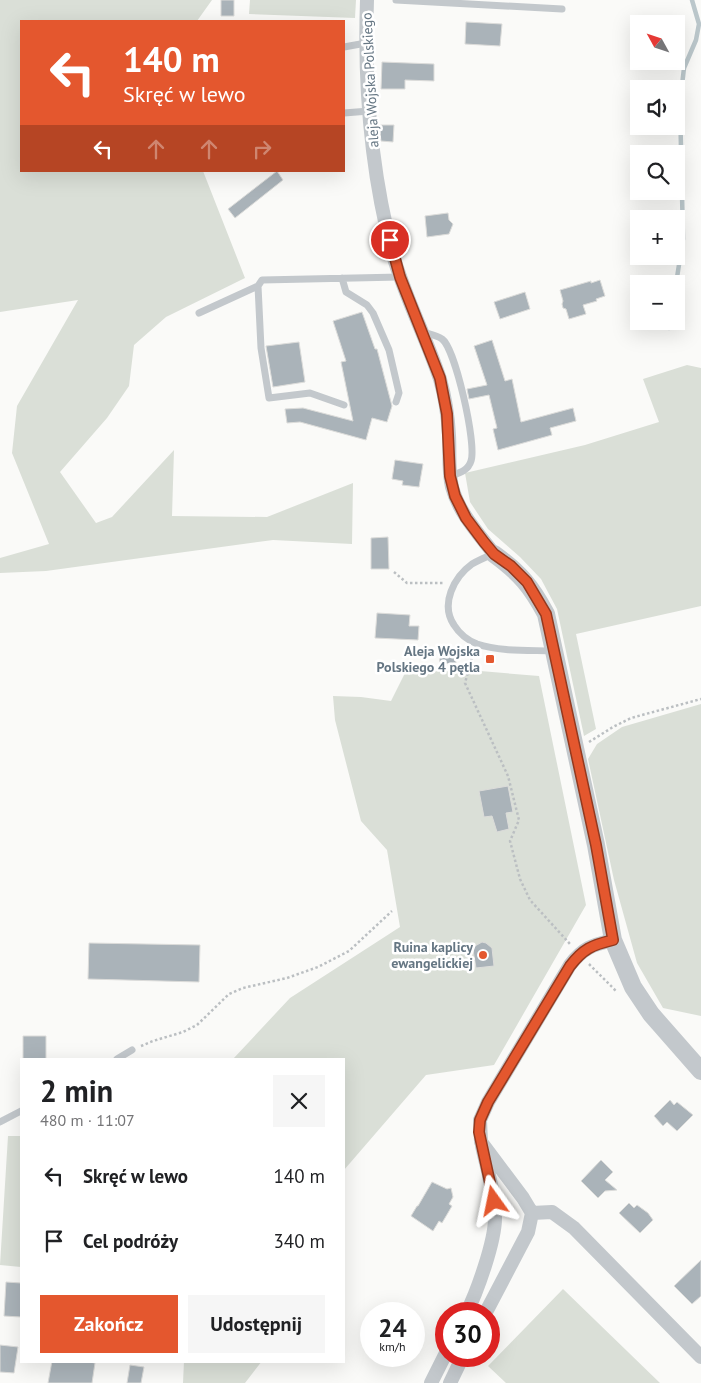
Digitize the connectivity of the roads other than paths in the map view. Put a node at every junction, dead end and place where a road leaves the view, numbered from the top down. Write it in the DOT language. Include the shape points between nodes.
graph roads {
  1 [pos="367,0"];
  2 [pos="396,0"];
  3 [pos="562,9"];
  4 [pos="366,43"];
  5 [pos="345,47"];
  6 [pos="369,111"];
  7 [pos="345,113"];
  8 [pos="400,277"];
  9 [pos="342,278"];
  10 [pos="258,286"];
  11 [pos="199,313"];
  12 [pos="421,331"];
  13 [pos="396,402"];
  14 [pos="344,405"];
  15 [pos="450,476"];
  16 [pos="494,554"];
  17 [pos="554,651"];
  18 [pos="613,940"];
  19 [pos="132,1050"];
  20 [pos="119,1058"];
  21 [pos="701,1071"];
  22 [pos="20,1112"];
  23 [pos="0,1122"];
  24 [pos="481,1142"];
  25 [pos="532,1214"];
  26 [pos="471,1302"];
  27 [pos="491,1302"];
  28 [pos="701,1357"];
  29 [pos="439,1367"];
  30 [pos="458,1367"];
  31 [pos="431,1383"];
  32 [pos="450,1383"];
  1 -- 4 [label="street, aleja Wojska Polskiego"];
  2 -- 3 [label="lane"];
  4 -- 5 [label="lane"];
  4 -- 6 [label="street, aleja Wojska Polskiego"];
  6 -- 7 [label="lane"];
  6 -- 8 [label="street, aleja Wojska Polskiego" via="382,199"];
  8 -- 9 [label="lane"];
  8 -- 12 [label="street, aleja Wojska Polskiego"];
  9 -- 10 [label="lane" via="262,280"];
  9 -- 13 [label="lane" via="346,292 367,305 373,313 389,350 399,393"];
  10 -- 11 [label="lane"];
  10 -- 14 [label="lane" via="261,348 269,398 310,394"];
  12 -- 15 [label="street, aleja Wojska Polskiego" via="444,396"];
  12 -- 15 [label="lane" via="442,339 449,349 468,415 473,449 471,462 464,471"];
  15 -- 16 [label="street, aleja Wojska Polskiego" via="466,518"];
  16 -- 17 [label="street, aleja Wojska Polskiego" via="527,582 535,594 546,614"];
  16 -- 17 [label="lane" via="471,565 454,585 448,609 457,630 476,643"];
  17 -- 18 [label="street, aleja Wojska Polskiego"];
  18 -- 21 [label="street, aleja Wojska Polskiego" via="633,987 651,1014"];
  18 -- 24 [label="street" via="596,944 579,954 562,976 488,1102 480,1120"];
  19 -- 20 [label="lane"];
  22 -- 23 [label="lane"];
  24 -- 25 [label="street"];
  24 -- 26 [label="street" via="495,1218 493,1237"];
  25 -- 27 [label="street" via="528,1232"];
  25 -- 28 [label="street" via="552,1212 574,1228"];
  29 -- 31 [label="street"];
  30 -- 32 [label="street"];
}
